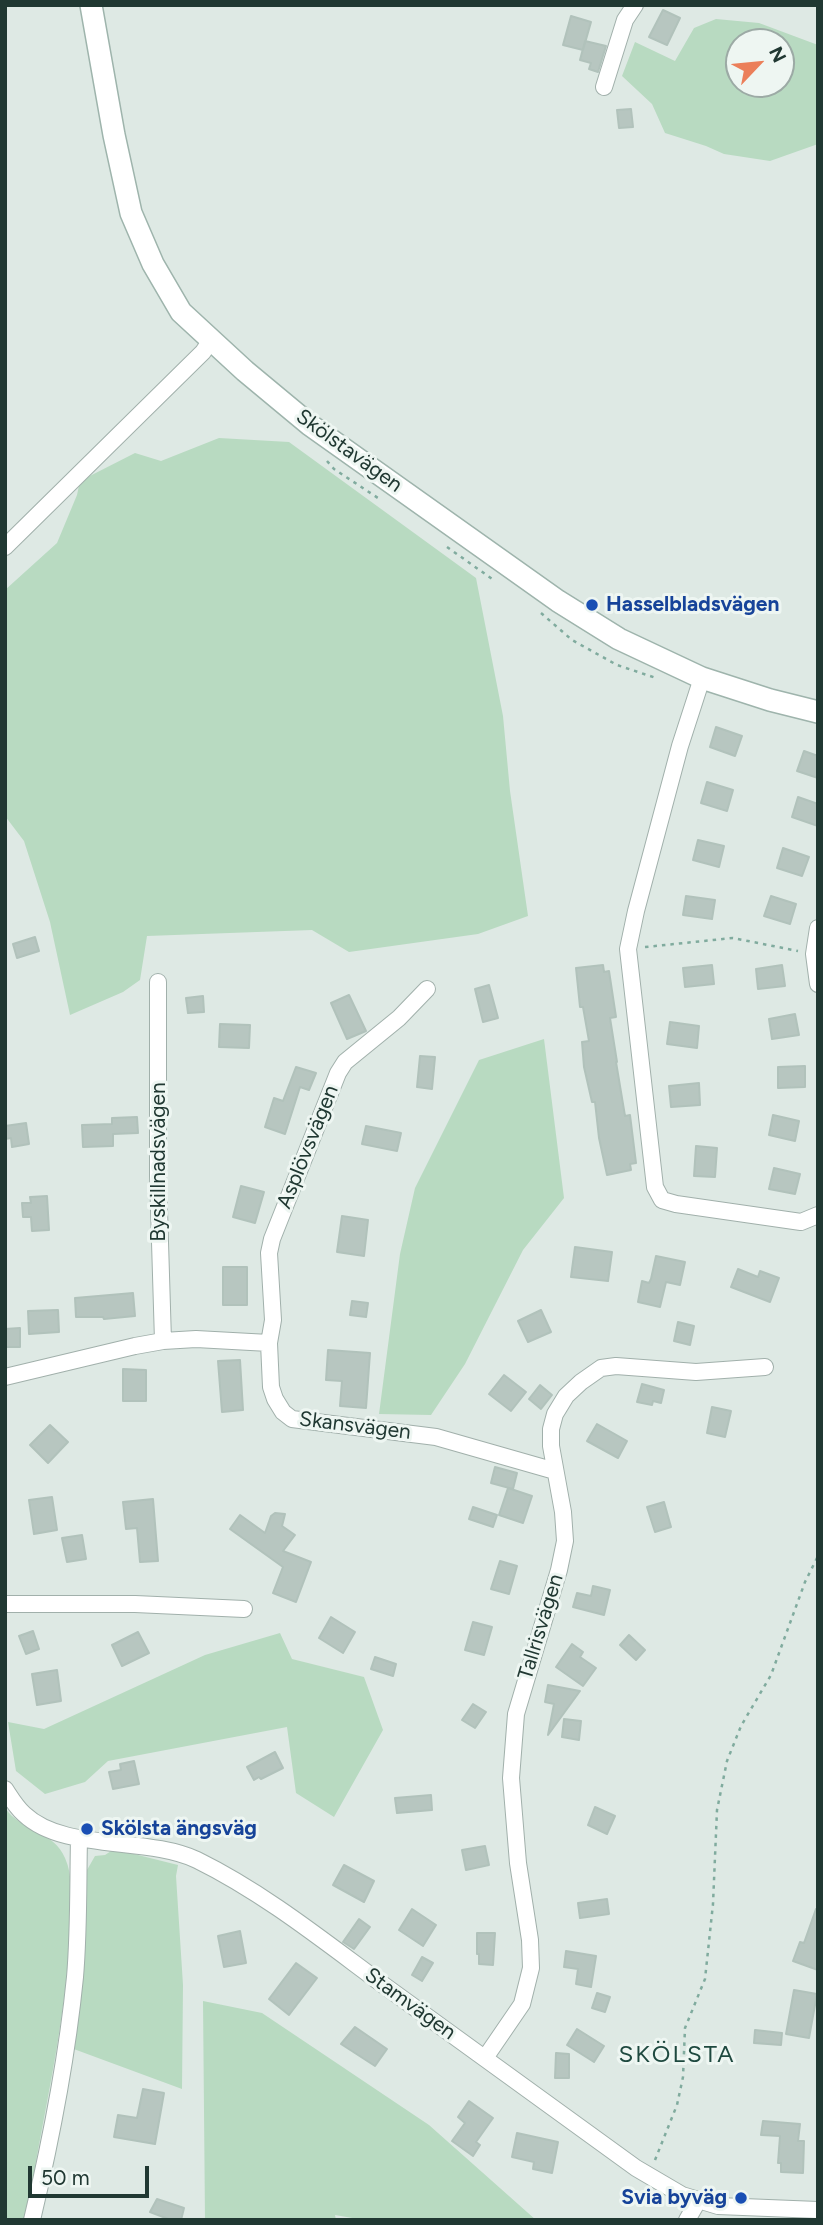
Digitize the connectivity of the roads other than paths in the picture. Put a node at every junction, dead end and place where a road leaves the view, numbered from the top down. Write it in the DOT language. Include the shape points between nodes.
graph roads {
  1 [pos="90,5"];
  2 [pos="635,5"];
  3 [pos="604,88"];
  4 [pos="211,340"];
  5 [pos="5,547"];
  6 [pos="702,678"];
  7 [pos="818,712"];
  8 [pos="818,928"];
  9 [pos="158,982"];
  10 [pos="818,984"];
  11 [pos="427,989"];
  12 [pos="818,1215"];
  13 [pos="163,1341"];
  14 [pos="270,1343"];
  15 [pos="765,1367"];
  16 [pos="5,1377"];
  17 [pos="555,1471"];
  18 [pos="5,1604"];
  19 [pos="244,1609"];
  20 [pos="5,1789"];
  21 [pos="79,1838"];
  22 [pos="485,2058"];
  23 [pos="698,2201"];
  24 [pos="818,2210"];
  25 [pos="33,2220"];
  26 [pos="687,2220"];
  1 -- 4 [label="street, Skölstavägen" via="131,213 181,312"];
  2 -- 3 [label="street" via="625,20"];
  4 -- 5 [label="street"];
  4 -- 6 [label="street, Skölstavägen" via="310,425 558,601 619,639"];
  6 -- 7 [label="street, Skölstavägen"];
  6 -- 12 [label="street" via="628,949 655,1187 662,1200 801,1222"];
  8 -- 10 [label="street" via="814,954"];
  9 -- 13 [label="street, Byskillnadsvägen"];
  11 -- 14 [label="street, Asplövsvägen" via="338,1073 272,1239"];
  13 -- 14 [label="street"];
  13 -- 16 [label="street"];
  14 -- 17 [label="street, Skansvägen" via="271,1387 283,1412 292,1419 436,1437"];
  15 -- 17 [label="street, Tallrisvägen" via="696,1371 601,1368 566,1396 555,1414 551,1446"];
  17 -- 22 [label="street, Tallrisvägen" via="565,1541 516,1714 511,1778 531,1968 522,2004"];
  18 -- 19 [label="street"];
  20 -- 21 [label="street, Stamvägen" via="25,1815 49,1831"];
  21 -- 22 [label="street, Stamvägen" via="171,1851 230,1878"];
  21 -- 25 [label="street" via="71,2015"];
  22 -- 23 [label="street, Stamvägen" via="629,2164"];
  23 -- 24 [label="street, Stamvägen"];
  23 -- 26 [label="street"];
}
